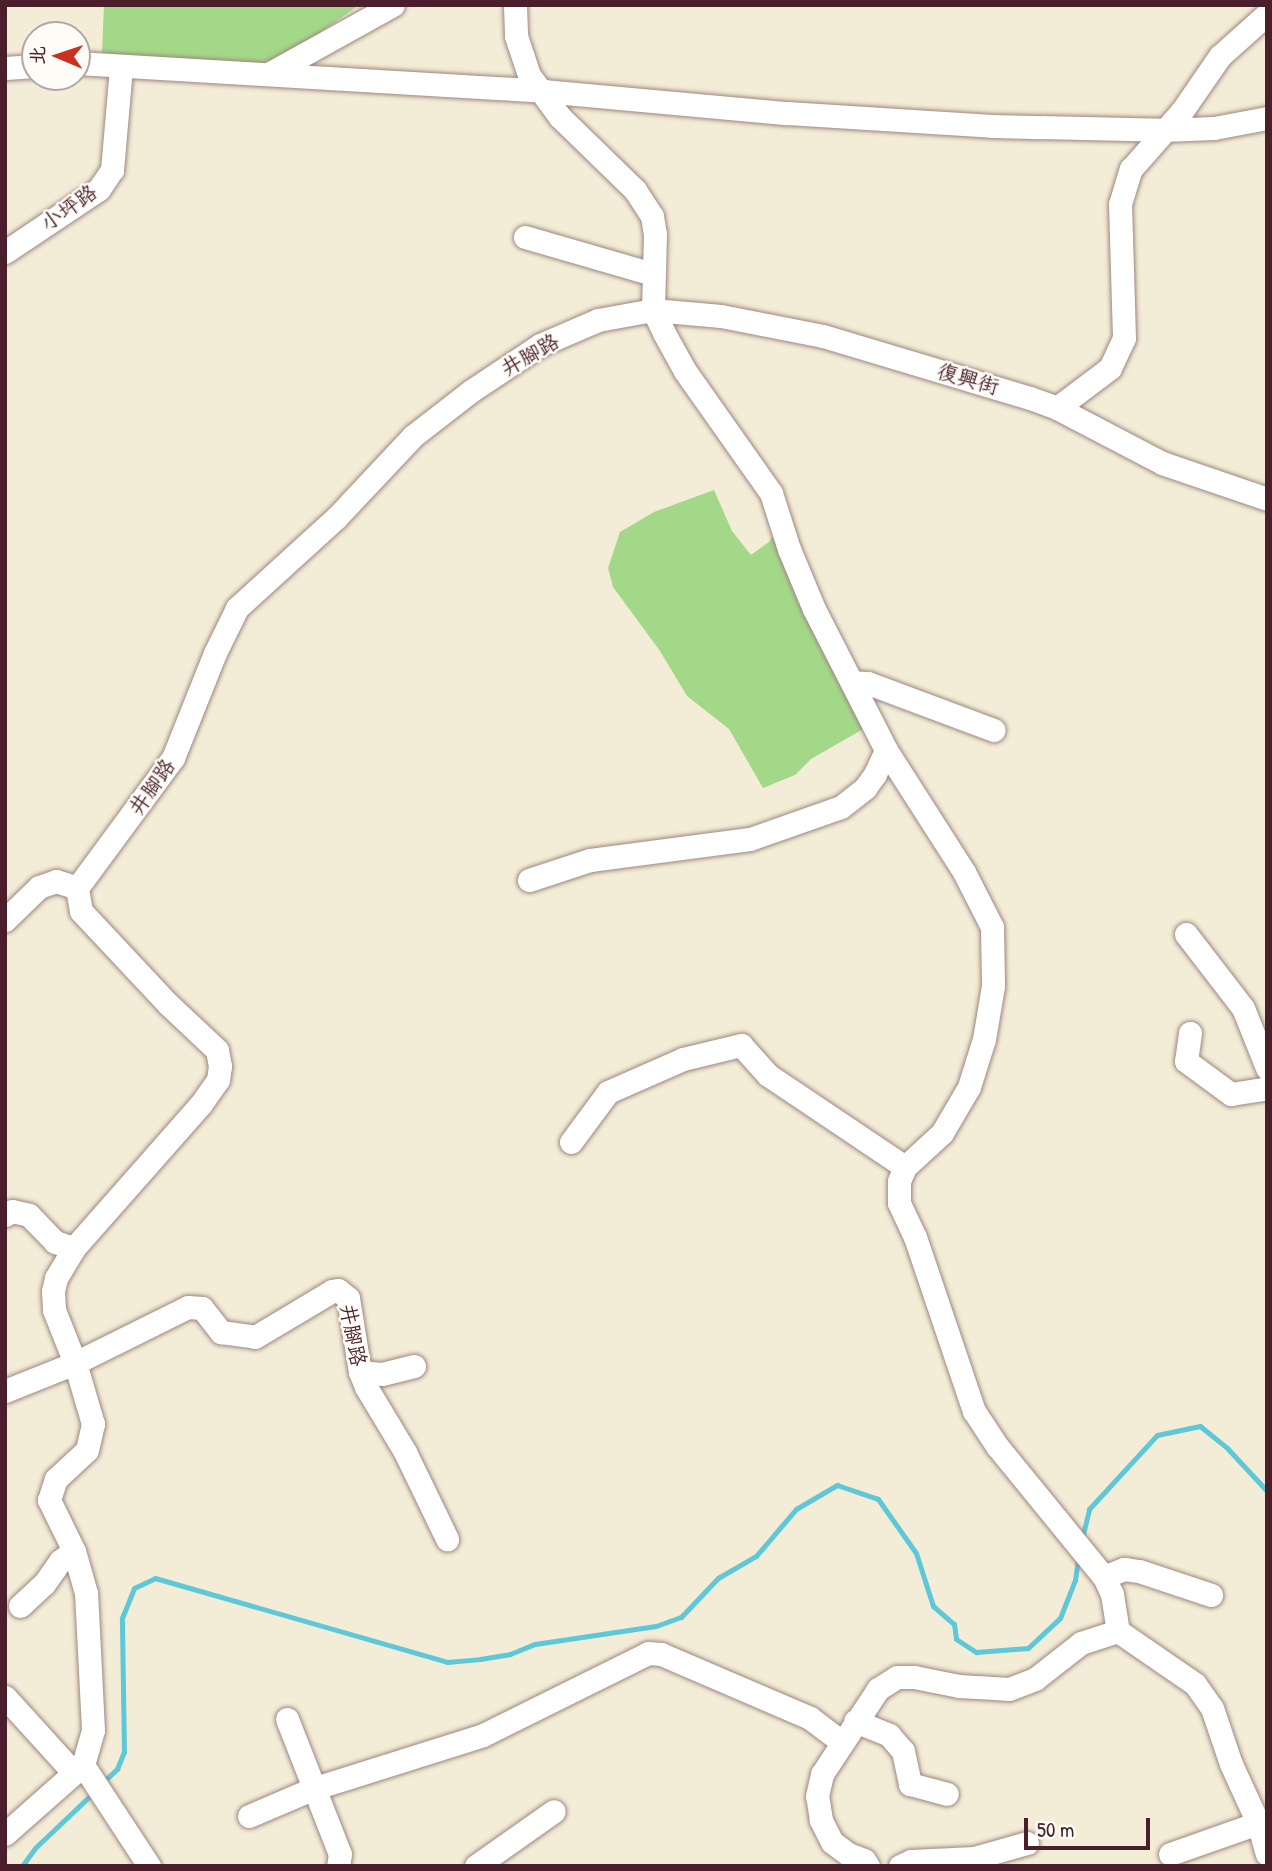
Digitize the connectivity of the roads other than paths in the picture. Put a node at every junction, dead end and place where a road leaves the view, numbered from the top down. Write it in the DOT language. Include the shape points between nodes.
graph roads {
  1 [pos="393,5"];
  2 [pos="515,5"];
  3 [pos="1267,14"];
  4 [pos="91,62"];
  5 [pos="121,67"];
  6 [pos="272,72"];
  7 [pos="543,91"];
  8 [pos="1267,118"];
  9 [pos="1162,130"];
  10 [pos="525,237"];
  11 [pos="5,252"];
  12 [pos="652,274"];
  13 [pos="653,310"];
  14 [pos="1057,408"];
  15 [pos="1267,499"];
  16 [pos="852,682"];
  17 [pos="994,730"];
  18 [pos="886,750"];
  19 [pos="529,880"];
  20 [pos="77,888"];
  21 [pos="5,920"];
  22 [pos="1186,934"];
  23 [pos="1190,1033"];
  24 [pos="1267,1068"];
  25 [pos="1267,1088"];
  26 [pos="571,1142"];
  27 [pos="905,1167"];
  28 [pos="5,1215"];
  29 [pos="74,1248"];
  30 [pos="75,1363"];
  31 [pos="414,1366"];
  32 [pos="360,1372"];
  33 [pos="5,1391"];
  34 [pos="447,1539"];
  35 [pos="74,1551"];
  36 [pos="1104,1577"];
  37 [pos="1211,1595"];
  38 [pos="20,1606"];
  39 [pos="1118,1631"];
  40 [pos="5,1697"];
  41 [pos="287,1719"];
  42 [pos="855,1721"];
  43 [pos="842,1742"];
  44 [pos="78,1768"];
  45 [pos="312,1789"];
  46 [pos="947,1794"];
  47 [pos="554,1811"];
  48 [pos="249,1815"];
  49 [pos="1258,1822"];
  50 [pos="6,1831"];
  51 [pos="1027,1843"];
  52 [pos="1170,1854"];
  53 [pos="1267,1854"];
  54 [pos="149,1866"];
  55 [pos="338,1866"];
  56 [pos="476,1866"];
  57 [pos="868,1866"];
  58 [pos="900,1866"];
  1 -- 6 [label="street"];
  2 -- 7 [label="street" via="516,36 529,75"];
  3 -- 9 [label="street" via="1220,56 1182,111"];
  4 -- 5 [label="street"];
  5 -- 6 [label="street"];
  5 -- 11 [label="street, 小坪路" via="112,170 99,189"];
  6 -- 7 [label="street"];
  7 -- 9 [label="street" via="992,126"];
  7 -- 12 [label="street" via="560,117 635,190 652,216"];
  8 -- 9 [label="street" via="1213,128"];
  9 -- 14 [label="street" via="1131,169 1120,204 1124,338 1110,368"];
  10 -- 12 [label="street"];
  12 -- 13 [label="street"];
  13 -- 14 [label="street, 復興街" via="721,316 823,337"];
  13 -- 16 [label="street" via="685,371 771,493 814,609"];
  13 -- 20 [label="street, 井腳路" via="598,320 540,345 471,391 412,436 336,518 237,608 173,758"];
  14 -- 15 [label="street, 復興街" via="1162,463"];
  16 -- 17 [label="street" via="868,683"];
  16 -- 18 [label="street"];
  18 -- 19 [label="street" via="865,788 841,807 750,839 590,860"];
  18 -- 27 [label="street" via="958,862 992,927 993,986 969,1087 942,1133"];
  20 -- 21 [label="street" via="55,881 39,887"];
  20 -- 29 [label="street" via="81,911 217,1050 220,1066 218,1080 201,1104"];
  22 -- 24 [label="street" via="1242,1008"];
  23 -- 25 [label="street" via="1186,1061 1231,1094"];
  26 -- 27 [label="street" via="608,1092 683,1059 741,1045 768,1075"];
  27 -- 36 [label="street" via="899,1181 899,1203 915,1237 974,1411"];
  28 -- 29 [label="street" via="12,1211 29,1215 55,1242"];
  29 -- 30 [label="street" via="53,1291 54,1310"];
  30 -- 32 [label="street, 井腳路" via="188,1307 202,1308 221,1332 256,1337 338,1290 348,1298"];
  30 -- 33 [label="street, 井腳路"];
  30 -- 35 [label="street" via="92,1434 87,1450 56,1479 49,1500"];
  31 -- 32 [label="street" via="382,1374"];
  32 -- 34 [label="street, 井腳路"];
  35 -- 38 [label="street"];
  35 -- 44 [label="street" via="86,1593 93,1730"];
  36 -- 37 [label="street" via="1124,1569 1139,1571"];
  36 -- 39 [label="street"];
  39 -- 42 [label="street" via="1081,1643 1035,1679 1009,1689 897,1677 878,1689"];
  39 -- 49 [label="street" via="1195,1684 1212,1708"];
  40 -- 44 [label="street"];
  41 -- 45 [label="street"];
  42 -- 43 [label="street"];
  42 -- 46 [label="street" via="889,1735 903,1751 910,1784"];
  43 -- 45 [label="street" via="810,1718 661,1654 648,1653 483,1735"];
  43 -- 57 [label="street" via="822,1774 817,1796 821,1821 832,1842"];
  44 -- 50 [label="street"];
  44 -- 54 [label="street" via="112,1806"];
  45 -- 48 [label="street"];
  45 -- 55 [label="street" via="340,1854"];
  47 -- 56 [label="street"];
  49 -- 52 [label="street"];
  49 -- 53 [label="street"];
  51 -- 58 [label="street" via="974,1858 911,1861"];
}
